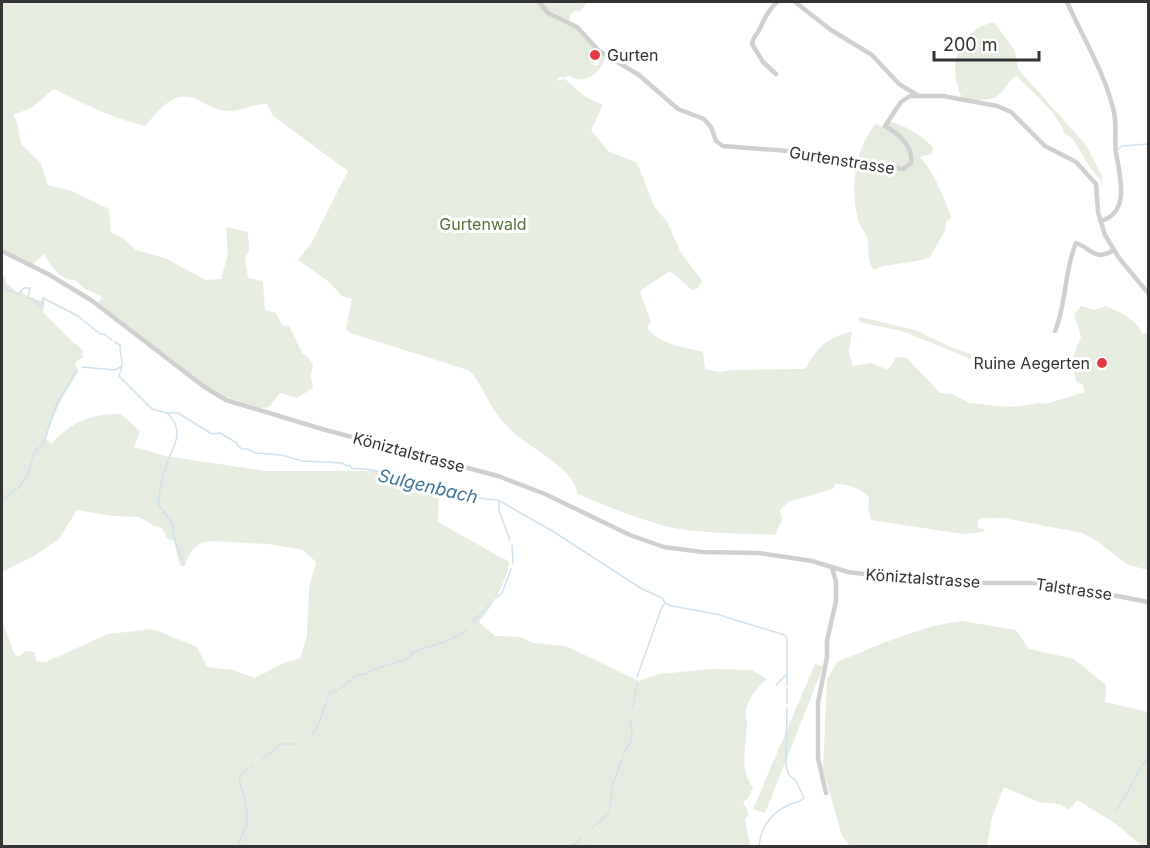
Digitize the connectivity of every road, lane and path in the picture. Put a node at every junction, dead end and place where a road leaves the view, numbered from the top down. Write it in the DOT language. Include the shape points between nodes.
graph roads {
  1 [pos="539,2"];
  2 [pos="777,2"];
  3 [pos="795,2"];
  4 [pos="1067,2"];
  5 [pos="776,74"];
  6 [pos="917,95"];
  7 [pos="1100,221"];
  8 [pos="1114,250"];
  9 [pos="2,251"];
  10 [pos="1149,293"];
  11 [pos="1054,331"];
  12 [pos="832,568"];
  13 [pos="848,572"];
  14 [pos="836,582"];
  15 [pos="998,583"];
  16 [pos="1149,602"];
  17 [pos="826,792"];
  1 -- 6 [label="street, Gurtenstrasse" via="548,13 577,27 599,51 639,75 678,109 704,119 723,146 801,152 903,169 911,163 912,152 885,126 904,99"];
  2 -- 5 [label="street" via="766,14 752,44"];
  3 -- 6 [label="street" via="872,55 898,84"];
  4 -- 7 [label="street" via="1094,58 1114,114 1122,184 1116,212"];
  6 -- 7 [label="street" via="989,104 1011,112 1045,146 1076,162 1096,184"];
  7 -- 8 [label="street"];
  8 -- 10 [label="street"];
  8 -- 11 [label="street" via="1097,256 1076,243"];
  9 -- 12 [label="street, Köniztalstrasse" via="91,300 203,387 226,400 498,476 664,547 753,552"];
  12 -- 13 [label="street, Köniztalstrasse"];
  12 -- 14 [label="street"];
  13 -- 14 [label="street, Köniztalstrasse"];
  13 -- 15 [label="street, Köniztalstrasse"];
  14 -- 17 [label="street" via="819,703 818,758"];
  15 -- 16 [label="street, Talstrasse" via="1062,585"];
}
